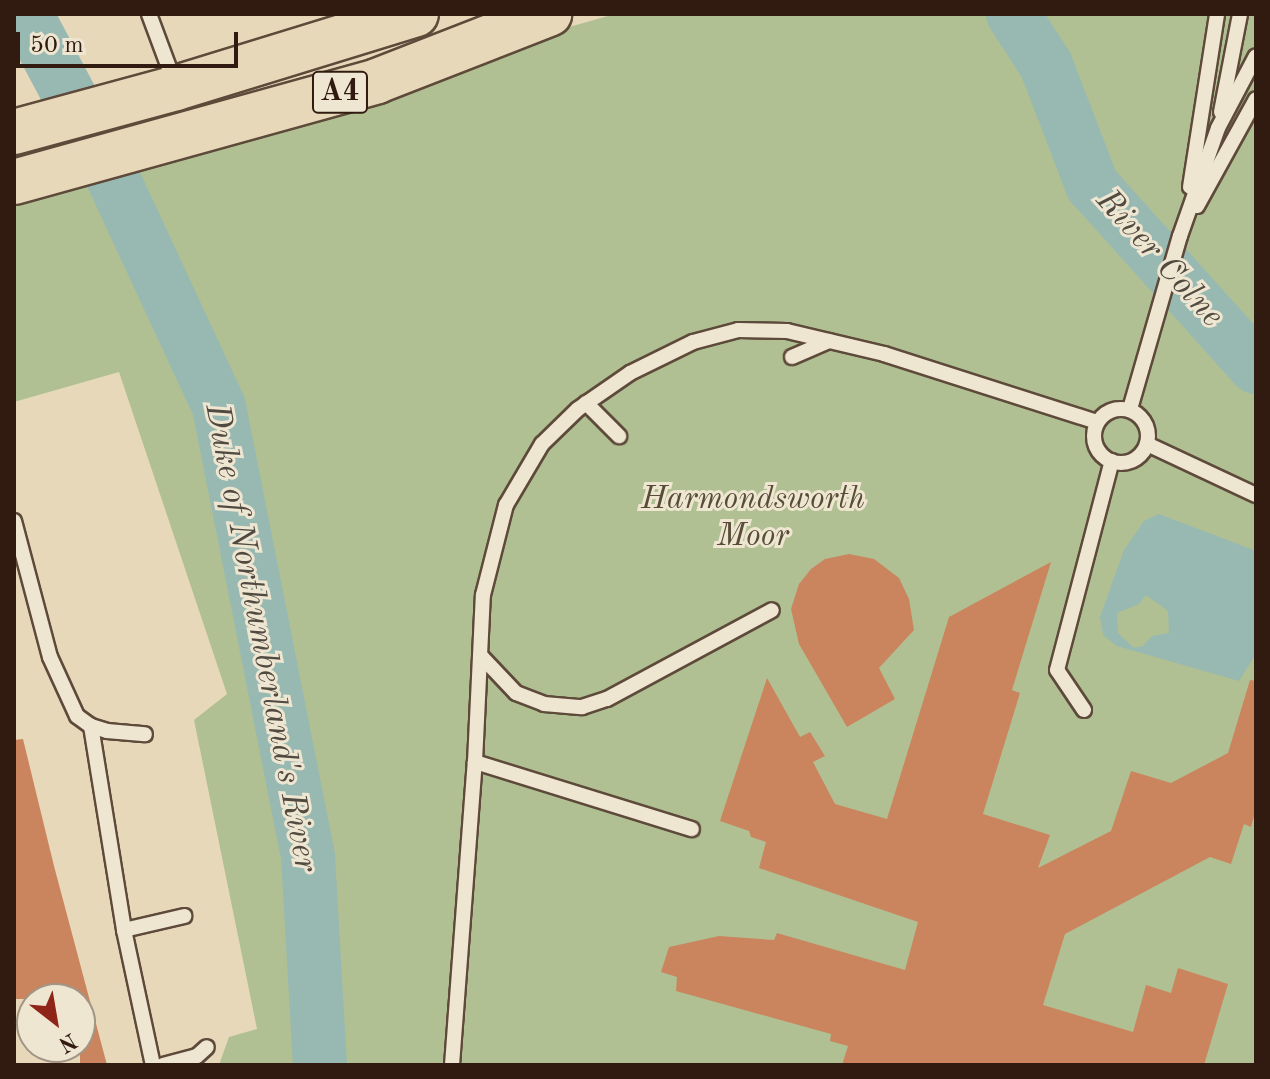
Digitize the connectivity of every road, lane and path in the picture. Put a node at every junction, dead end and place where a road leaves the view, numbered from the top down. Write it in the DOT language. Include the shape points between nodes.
graph roads {
  1 [pos="149,14"];
  2 [pos="416,14"];
  3 [pos="549,14"];
  4 [pos="1217,14"];
  5 [pos="1240,14"];
  6 [pos="1256,56"];
  7 [pos="176,88"];
  8 [pos="1256,99"];
  9 [pos="1218,128"];
  10 [pos="14,132"];
  11 [pos="14,182"];
  12 [pos="1182,232"];
  13 [pos="829,341"];
  14 [pos="792,357"];
  15 [pos="586,403"];
  16 [pos="1130,409"];
  17 [pos="1097,422"];
  18 [pos="619,436"];
  19 [pos="1147,444"];
  20 [pos="1112,461"];
  21 [pos="1256,495"];
  22 [pos="14,521"];
  23 [pos="772,610"];
  24 [pos="481,656"];
  25 [pos="1084,710"];
  26 [pos="91,726"];
  27 [pos="145,734"];
  28 [pos="475,762"];
  29 [pos="692,829"];
  30 [pos="184,916"];
  31 [pos="124,930"];
  32 [pos="207,1047"];
  33 [pos="153,1065"];
  34 [pos="163,1065"];
  35 [pos="452,1065"];
  1 -- 7 [label="lane"];
  2 -- 7 [label="highway, A4"];
  3 -- 11 [label="highway, A4" via="377,81"];
  4 -- 12 [label="lane"];
  5 -- 9 [label="lane"];
  6 -- 9 [label="lane"];
  7 -- 10 [label="highway, A4"];
  8 -- 12 [label="lane"];
  9 -- 12 [label="lane"];
  12 -- 16 [label="lane"];
  13 -- 14 [label="lane"];
  13 -- 15 [label="lane" via="787,331 738,330 661,356"];
  13 -- 17 [label="lane"];
  15 -- 18 [label="lane"];
  15 -- 24 [label="lane" via="542,444 506,505 483,595"];
  16 -- 17 [label="lane" via="1111,410"];
  16 -- 19 [label="lane" via="1144,421"];
  17 -- 20 [label="lane" via="1096,447"];
  19 -- 20 [label="lane" via="1132,461"];
  19 -- 21 [label="lane"];
  20 -- 25 [label="lane" via="1057,670"];
  22 -- 26 [label="lane" via="57,678 77,716"];
  23 -- 24 [label="lane" via="607,699 582,707 544,704 516,693"];
  24 -- 28 [label="lane"];
  26 -- 27 [label="lane"];
  26 -- 31 [label="lane"];
  28 -- 29 [label="lane"];
  28 -- 35 [label="lane"];
  30 -- 31 [label="lane"];
  31 -- 33 [label="lane"];
  32 -- 34 [label="lane" via="197,1056"];
}
